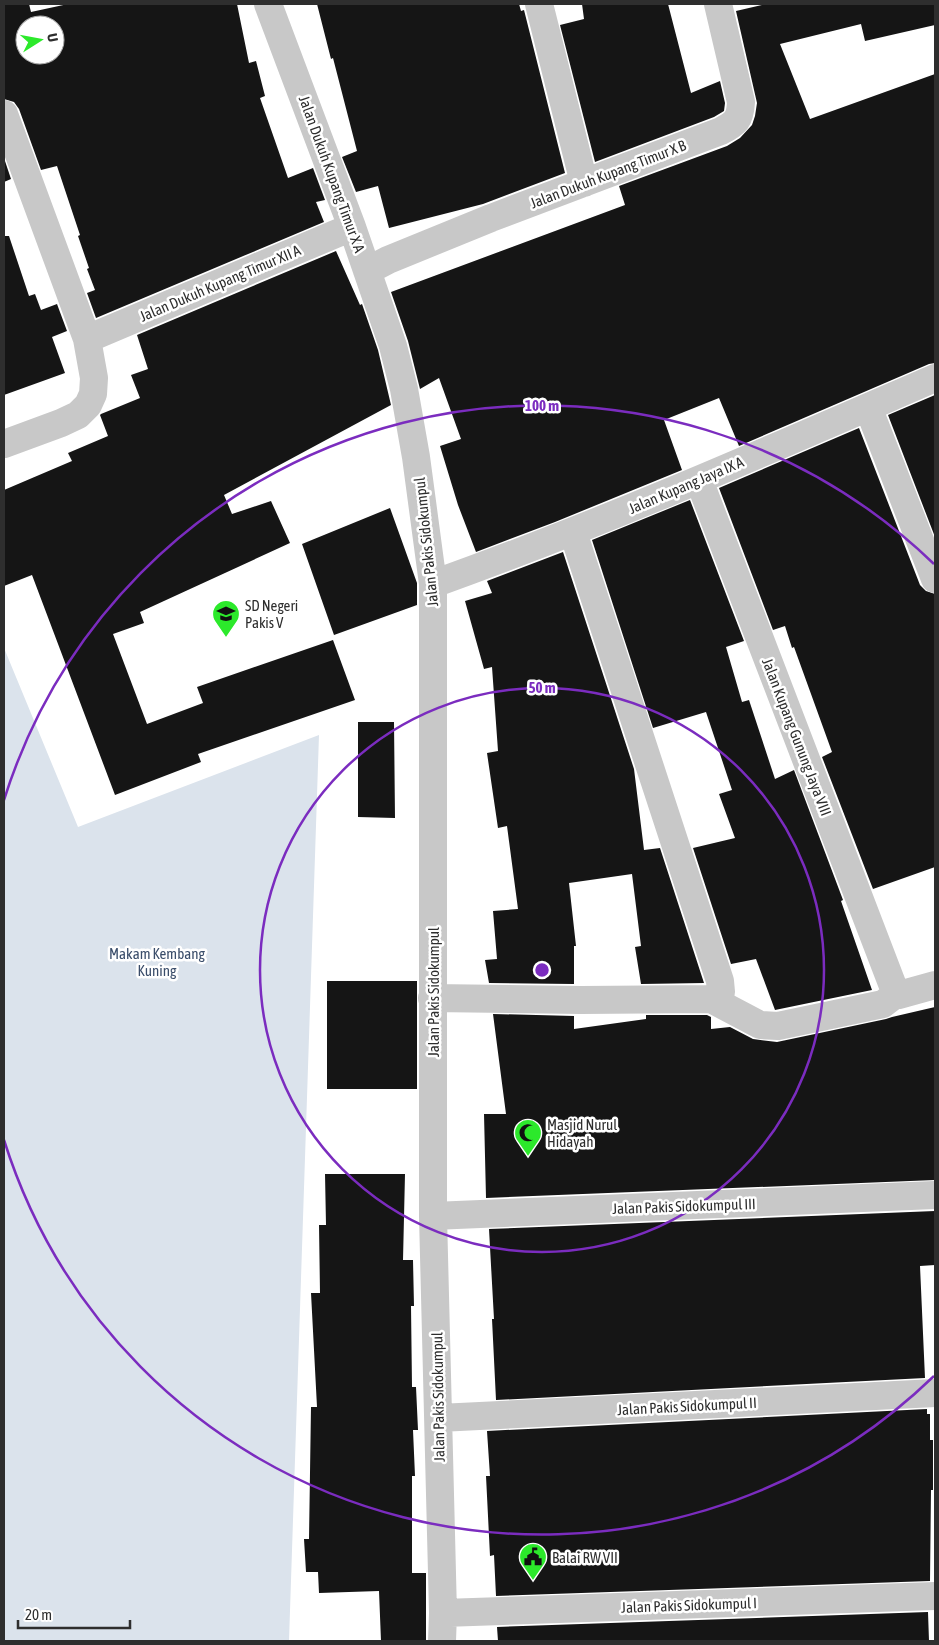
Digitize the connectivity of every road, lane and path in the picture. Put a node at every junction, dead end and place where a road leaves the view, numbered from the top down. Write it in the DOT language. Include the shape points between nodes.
graph roads {
  1 [pos="268,4"];
  2 [pos="539,4"];
  3 [pos="718,4"];
  4 [pos="4,114"];
  5 [pos="584,184"];
  6 [pos="352,227"];
  7 [pos="367,271"];
  8 [pos="87,338"];
  9 [pos="393,346"];
  10 [pos="935,378"];
  11 [pos="868,407"];
  12 [pos="4,444"];
  13 [pos="699,480"];
  14 [pos="573,532"];
  15 [pos="935,578"];
  16 [pos="433,584"];
  17 [pos="934,992"];
  18 [pos="896,994"];
  19 [pos="432,998"];
  20 [pos="711,999"];
  21 [pos="935,1195"];
  22 [pos="433,1216"];
  23 [pos="935,1393"];
  24 [pos="439,1418"];
  25 [pos="935,1596"];
  26 [pos="443,1613"];
  27 [pos="442,1641"];
  1 -- 6 [label="street, Jalan Dukuh Kupang Timur X A"];
  2 -- 5 [label="street"];
  3 -- 5 [label="street, Jalan Dukuh Kupang Timur X B" via="741,102 738,119 721,131"];
  4 -- 8 [label="street"];
  5 -- 7 [label="street, Jalan Dukuh Kupang Timur X B" via="491,218"];
  6 -- 7 [label="street, Jalan Dukuh Kupang Timur X A"];
  6 -- 8 [label="street, Jalan Dukuh Kupang Timur XII A"];
  7 -- 9 [label="street, Jalan Dukuh Kupang Timur X A"];
  8 -- 12 [label="street" via="94,378 88,405 61,424"];
  9 -- 16 [label="street, Jalan Pakis Sidokumpul" via="416,457"];
  10 -- 11 [label="street, Jalan Kupang Jaya IX A"];
  11 -- 13 [label="street, Jalan Kupang Jaya IX A"];
  11 -- 15 [label="street"];
  13 -- 14 [label="street, Jalan Kupang Jaya IX A"];
  13 -- 18 [label="street, Jalan Kupang Gunung Jaya VIII"];
  14 -- 16 [label="street, Jalan Kupang Jaya IX A"];
  14 -- 20 [label="street" via="720,981 721,992"];
  16 -- 19 [label="street, Jalan Pakis Sidokumpul"];
  17 -- 18 [label="street"];
  18 -- 20 [label="street" via="883,1004 778,1026 760,1025"];
  19 -- 20 [label="street"];
  19 -- 22 [label="street, Jalan Pakis Sidokumpul"];
  21 -- 22 [label="street, Jalan Pakis Sidokumpul III"];
  22 -- 24 [label="street, Jalan Pakis Sidokumpul"];
  23 -- 24 [label="street, Jalan Pakis Sidokumpul II"];
  24 -- 26 [label="street, Jalan Pakis Sidokumpul"];
  25 -- 26 [label="street, Jalan Pakis Sidokumpul I"];
  26 -- 27 [label="street, Jalan Pakis Sidokumpul"];
}
